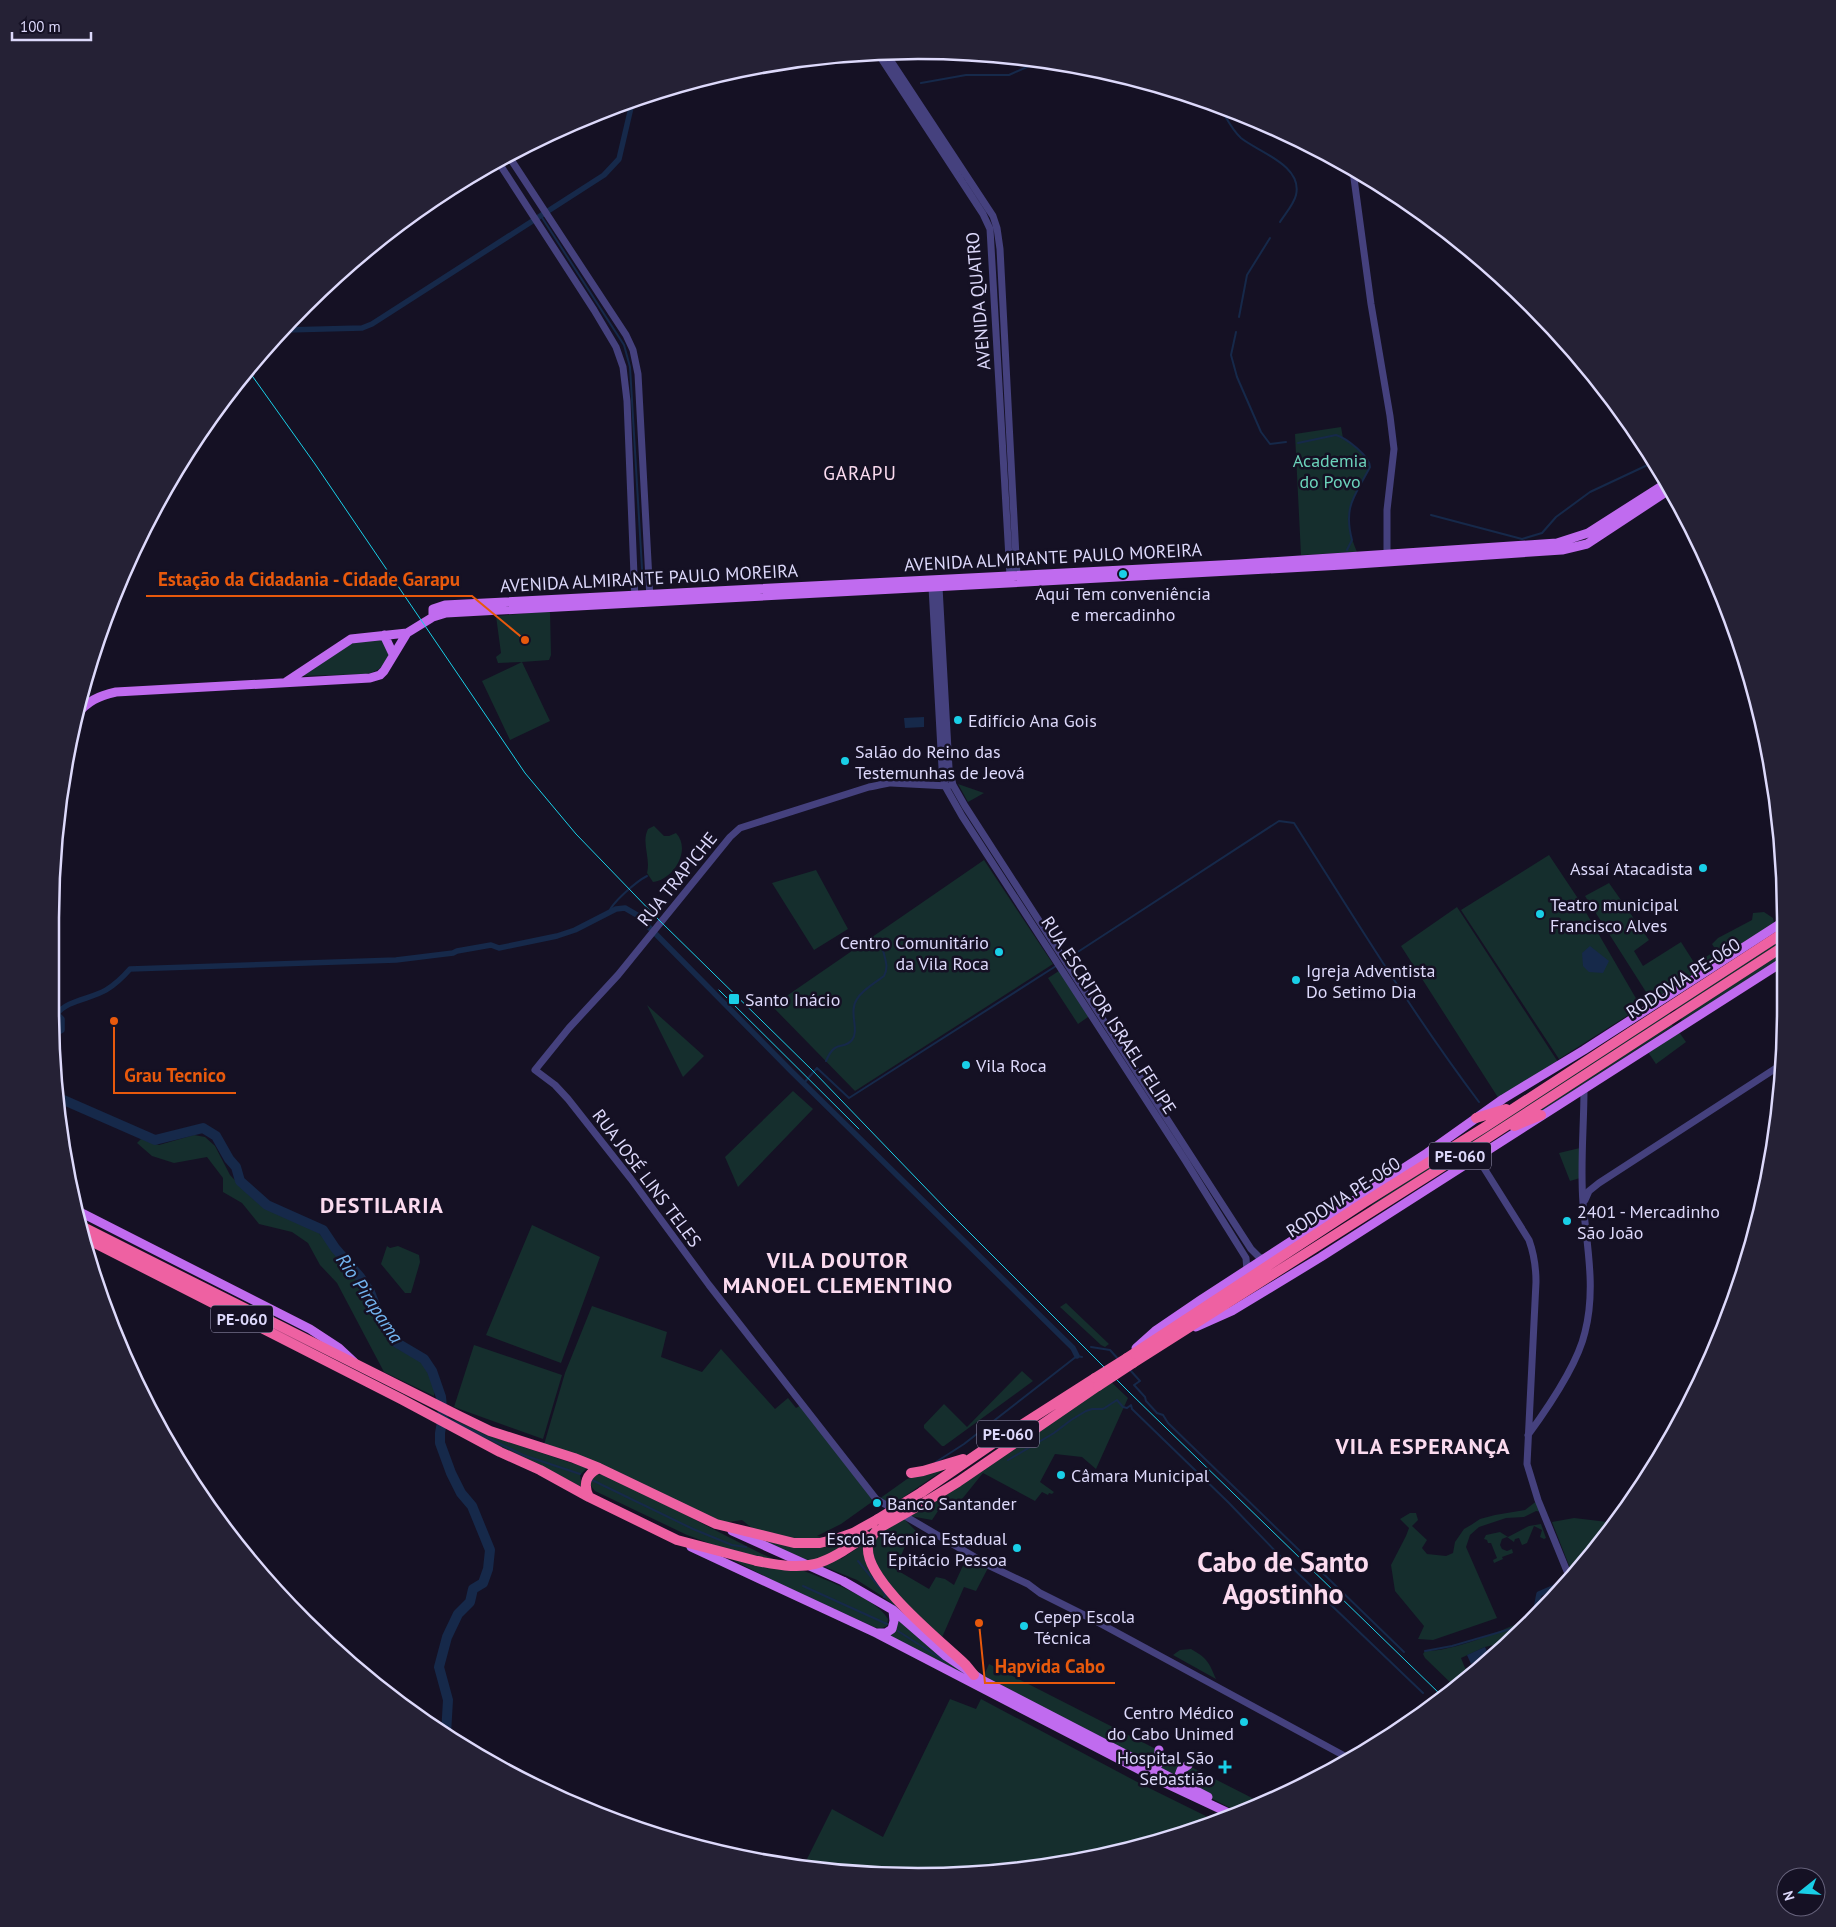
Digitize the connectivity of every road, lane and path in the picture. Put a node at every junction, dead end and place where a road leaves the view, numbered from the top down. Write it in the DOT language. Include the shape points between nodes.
graph roads {
  1 [pos="882,60"];
  2 [pos="890,60"];
  3 [pos="512,161"];
  4 [pos="501,167"];
  5 [pos="1353,177"];
  6 [pos="1661,487"];
  7 [pos="1665,493"];
  8 [pos="1387,555"];
  9 [pos="1014,576"];
  10 [pos="935,587"];
  11 [pos="650,598"];
  12 [pos="635,599"];
  13 [pos="407,633"];
  14 [pos="384,635"];
  15 [pos="393,654"];
  16 [pos="286,682"];
  17 [pos="86,704"];
  18 [pos="948,781"];
  19 [pos="1777,926"];
  20 [pos="1777,937"];
  21 [pos="1777,951"];
  22 [pos="1060,960"];
  23 [pos="1777,965"];
  24 [pos="1652,1005"];
  25 [pos="1670,1007"];
  26 [pos="1677,1016"];
  27 [pos="1679,1028"];
  28 [pos="1775,1068"];
  29 [pos="536,1070"];
  30 [pos="1584,1089"];
  31 [pos="1519,1104"];
  32 [pos="1541,1115"];
  33 [pos="1476,1118"];
  34 [pos="1494,1134"];
  35 [pos="1477,1157"];
  36 [pos="1583,1181"];
  37 [pos="1599,1183"];
  38 [pos="1365,1197"];
  39 [pos="1583,1204"];
  40 [pos="84,1214"];
  41 [pos="1376,1215"];
  42 [pos="88,1229"];
  43 [pos="91,1241"];
  44 [pos="1264,1259"];
  45 [pos="1247,1270"];
  46 [pos="1130,1360"];
  47 [pos="357,1366"];
  48 [pos="1097,1382"];
  49 [pos="403,1394"];
  50 [pos="1529,1406"];
  51 [pos="1542,1415"];
  52 [pos="1528,1436"];
  53 [pos="976,1455"];
  54 [pos="599,1468"];
  55 [pos="912,1473"];
  56 [pos="924,1496"];
  57 [pos="589,1497"];
  58 [pos="716,1524"];
  59 [pos="879,1525"];
  60 [pos="677,1540"];
  61 [pos="1567,1573"];
  62 [pos="893,1610"];
  63 [pos="876,1634"];
  64 [pos="974,1675"];
  65 [pos="1159,1750"];
  66 [pos="1344,1755"];
  67 [pos="1188,1766"];
  68 [pos="1154,1769"];
  69 [pos="1178,1781"];
  70 [pos="1167,1784"];
  71 [pos="1232,1809"];
  72 [pos="1225,1811"];
  1 -- 9 [label="street, AVENIDA QUATRO" via="990,229"];
  2 -- 9 [label="street, AVENIDA QUATRO" via="993,216 997,228"];
  3 -- 11 [label="street" via="626,335 636,363"];
  4 -- 12 [label="street" via="616,347 624,367"];
  5 -- 8 [label="street" via="1393,441"];
  6 -- 8 [label="main road, AVENIDA ALMIRANTE PAULO MOREIRA" via="1588,534 1565,542"];
  7 -- 10 [label="main road, AVENIDA ALMIRANTE PAULO MOREIRA" via="1587,544 1562,550"];
  8 -- 9 [label="main road, AVENIDA ALMIRANTE PAULO MOREIRA"];
  9 -- 11 [label="main road, AVENIDA ALMIRANTE PAULO MOREIRA"];
  10 -- 11 [label="main road, AVENIDA ALMIRANTE PAULO MOREIRA"];
  10 -- 18 [label="street"];
  11 -- 12 [label="main road, AVENIDA ALMIRANTE PAULO MOREIRA"];
  12 -- 13 [label="main road, AVENIDA ALMIRANTE PAULO MOREIRA" via="446,613"];
  13 -- 14 [label="main road, AVENIDA ALMIRANTE PAULO MOREIRA"];
  13 -- 15 [label="main road, AVENIDA ALMIRANTE PAULO MOREIRA"];
  14 -- 15 [label="main road"];
  14 -- 16 [label="main road, AVENIDA ALMIRANTE PAULO MOREIRA" via="346,641"];
  15 -- 16 [label="main road, AVENIDA ALMIRANTE PAULO MOREIRA" via="384,671 370,678"];
  16 -- 17 [label="main road, AVENIDA ALMIRANTE PAULO MOREIRA" via="116,692 97,697"];
  18 -- 22 [label="street, RUA ESCRITOR ISRAEL FELIPE" via="952,800 983,850"];
  18 -- 29 [label="street, RUA TRAPICHE" via="899,780 740,828"];
  19 -- 24 [label="main road, PE-060"];
  20 -- 25 [label="highway, RODOVIA PE-060 / PE-060"];
  21 -- 26 [label="highway, RODOVIA PE-060 / PE-060"];
  22 -- 44 [label="street, RUA ESCRITOR ISRAEL FELIPE" via="1068,965 1251,1249"];
  22 -- 45 [label="street, RUA ESCRITOR ISRAEL FELIPE" via="1061,970 1246,1258"];
  23 -- 27 [label="main road, PE-060"];
  24 -- 25 [label="main road"];
  24 -- 33 [label="main road, PE-060"];
  25 -- 26 [label="main road"];
  25 -- 31 [label="highway, RODOVIA PE-060 / PE-060"];
  26 -- 27 [label="main road"];
  26 -- 34 [label="highway, RODOVIA PE-060 / PE-060"];
  27 -- 30 [label="main road, PE-060"];
  28 -- 37 [label="street"];
  29 -- 66 [label="street, RUA JOSÉ LINS TELES" via="568,1099 876,1499 990,1566"];
  30 -- 32 [label="main road, PE-060"];
  30 -- 36 [label="street"];
  31 -- 33 [label="highway"];
  31 -- 38 [label="highway, RODOVIA PE-060 / PE-060"];
  32 -- 34 [label="highway"];
  32 -- 35 [label="main road, PE-060"];
  33 -- 38 [label="main road, PE-060"];
  34 -- 41 [label="highway, RODOVIA PE-060 / PE-060"];
  35 -- 41 [label="main road, PE-060"];
  35 -- 50 [label="street" via="1533,1251 1536,1282"];
  36 -- 37 [label="street"];
  36 -- 39 [label="street"];
  37 -- 39 [label="street" via="1589,1191"];
  38 -- 41 [label="main road"];
  38 -- 44 [label="main road, PE-060"];
  38 -- 46 [label="highway, RODOVIA PE-060 / PE-060"];
  39 -- 51 [label="street" via="1591,1280 1587,1324 1579,1352"];
  40 -- 47 [label="main road" via="310,1328 347,1354"];
  41 -- 46 [label="highway, RODOVIA PE-060 / PE-060" via="1187,1331"];
  42 -- 47 [label="highway, PE-060"];
  43 -- 49 [label="highway, PE-060"];
  44 -- 45 [label="main road, PE-060"];
  45 -- 46 [label="main road, PE-060" via="1155,1331"];
  46 -- 48 [label="highway, RODOVIA PE-060 / PE-060, bridge"];
  47 -- 49 [label="highway, PE-060"];
  48 -- 53 [label="highway, RODOVIA PE-060 / PE-060"];
  48 -- 56 [label="highway, PE-060" via="958,1482"];
  49 -- 54 [label="highway, PE-060" via="490,1430"];
  49 -- 57 [label="highway, PE-060" via="453,1426"];
  50 -- 51 [label="street" via="1536,1415"];
  50 -- 52 [label="street"];
  51 -- 52 [label="street"];
  52 -- 61 [label="street" via="1527,1464"];
  53 -- 55 [label="highway"];
  53 -- 56 [label="highway, RODOVIA PE-060 / PE-060"];
  54 -- 57 [label="highway" via="587,1478"];
  54 -- 58 [label="highway, PE-060"];
  56 -- 59 [label="highway, PE-060, bridge"];
  57 -- 60 [label="highway, PE-060"];
  58 -- 59 [label="highway, PE-060" via="794,1544 816,1543"];
  58 -- 62 [label="main road" via="842,1581"];
  59 -- 60 [label="highway, PE-060, bridge" via="836,1556 798,1568 757,1562"];
  59 -- 64 [label="highway" via="868,1549 880,1579"];
  60 -- 63 [label="main road"];
  62 -- 63 [label="main road" via="892,1629"];
  62 -- 64 [label="main road" via="931,1644"];
  63 -- 70 [label="main road"];
  64 -- 68 [label="main road"];
  65 -- 68 [label="main road" via="1159,1763"];
  67 -- 69 [label="main road" via="1179,1772"];
  68 -- 69 [label="main road"];
  69 -- 70 [label="main road"];
  69 -- 71 [label="main road"];
  70 -- 72 [label="main road"];
}
